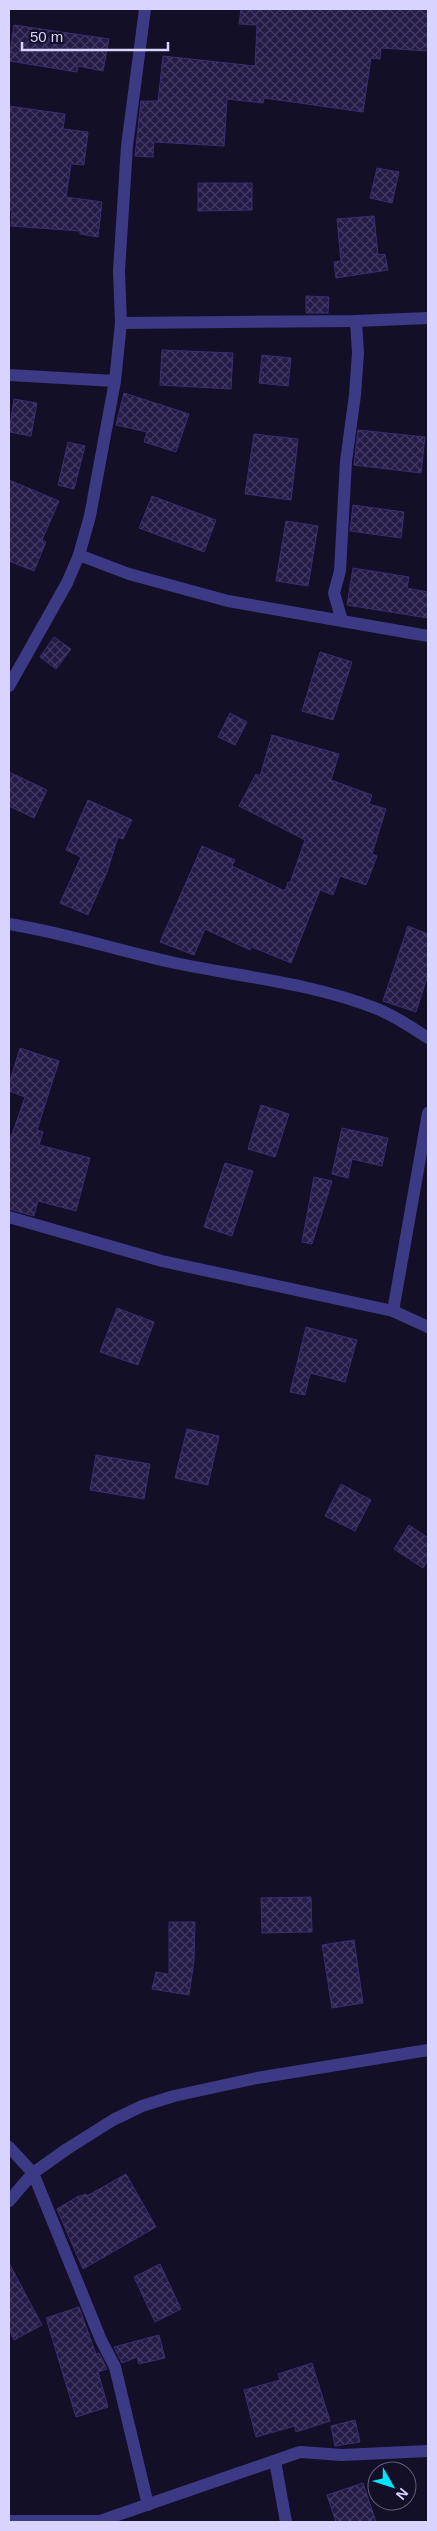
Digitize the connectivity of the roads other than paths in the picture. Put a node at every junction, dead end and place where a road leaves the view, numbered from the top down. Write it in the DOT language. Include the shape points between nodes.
graph roads {
  1 [pos="145,9"];
  2 [pos="428,318"];
  3 [pos="356,321"];
  4 [pos="120,323"];
  5 [pos="9,375"];
  6 [pos="115,381"];
  7 [pos="80,555"];
  8 [pos="342,621"];
  9 [pos="428,636"];
  10 [pos="9,686"];
  11 [pos="9,924"];
  12 [pos="428,1038"];
  13 [pos="428,1113"];
  14 [pos="9,1217"];
  15 [pos="393,1311"];
  16 [pos="428,1327"];
  17 [pos="428,2050"];
  18 [pos="9,2147"];
  19 [pos="33,2173"];
  20 [pos="9,2201"];
  21 [pos="428,2451"];
  22 [pos="275,2461"];
  23 [pos="148,2505"];
  24 [pos="9,2521"];
  25 [pos="286,2522"];
  1 -- 4 [label="street" via="127,146 119,271"];
  2 -- 3 [label="street"];
  3 -- 4 [label="street"];
  3 -- 8 [label="street" via="355,396 346,461 340,571 334,593"];
  4 -- 6 [label="street"];
  5 -- 6 [label="street"];
  6 -- 7 [label="street"];
  7 -- 8 [label="street" via="129,574 228,601"];
  7 -- 10 [label="street" via="52,612"];
  8 -- 9 [label="street"];
  11 -- 12 [label="street" via="344,998 386,1012"];
  13 -- 15 [label="street"];
  14 -- 15 [label="street" via="162,1261"];
  15 -- 16 [label="street"];
  17 -- 19 [label="street" via="257,2078 174,2096 142,2106 74,2144"];
  18 -- 19 [label="street"];
  19 -- 20 [label="street"];
  19 -- 23 [label="street" via="115,2367"];
  21 -- 22 [label="street" via="300,2452"];
  22 -- 23 [label="street"];
  22 -- 25 [label="street"];
  23 -- 24 [label="street" via="100,2521"];
}
